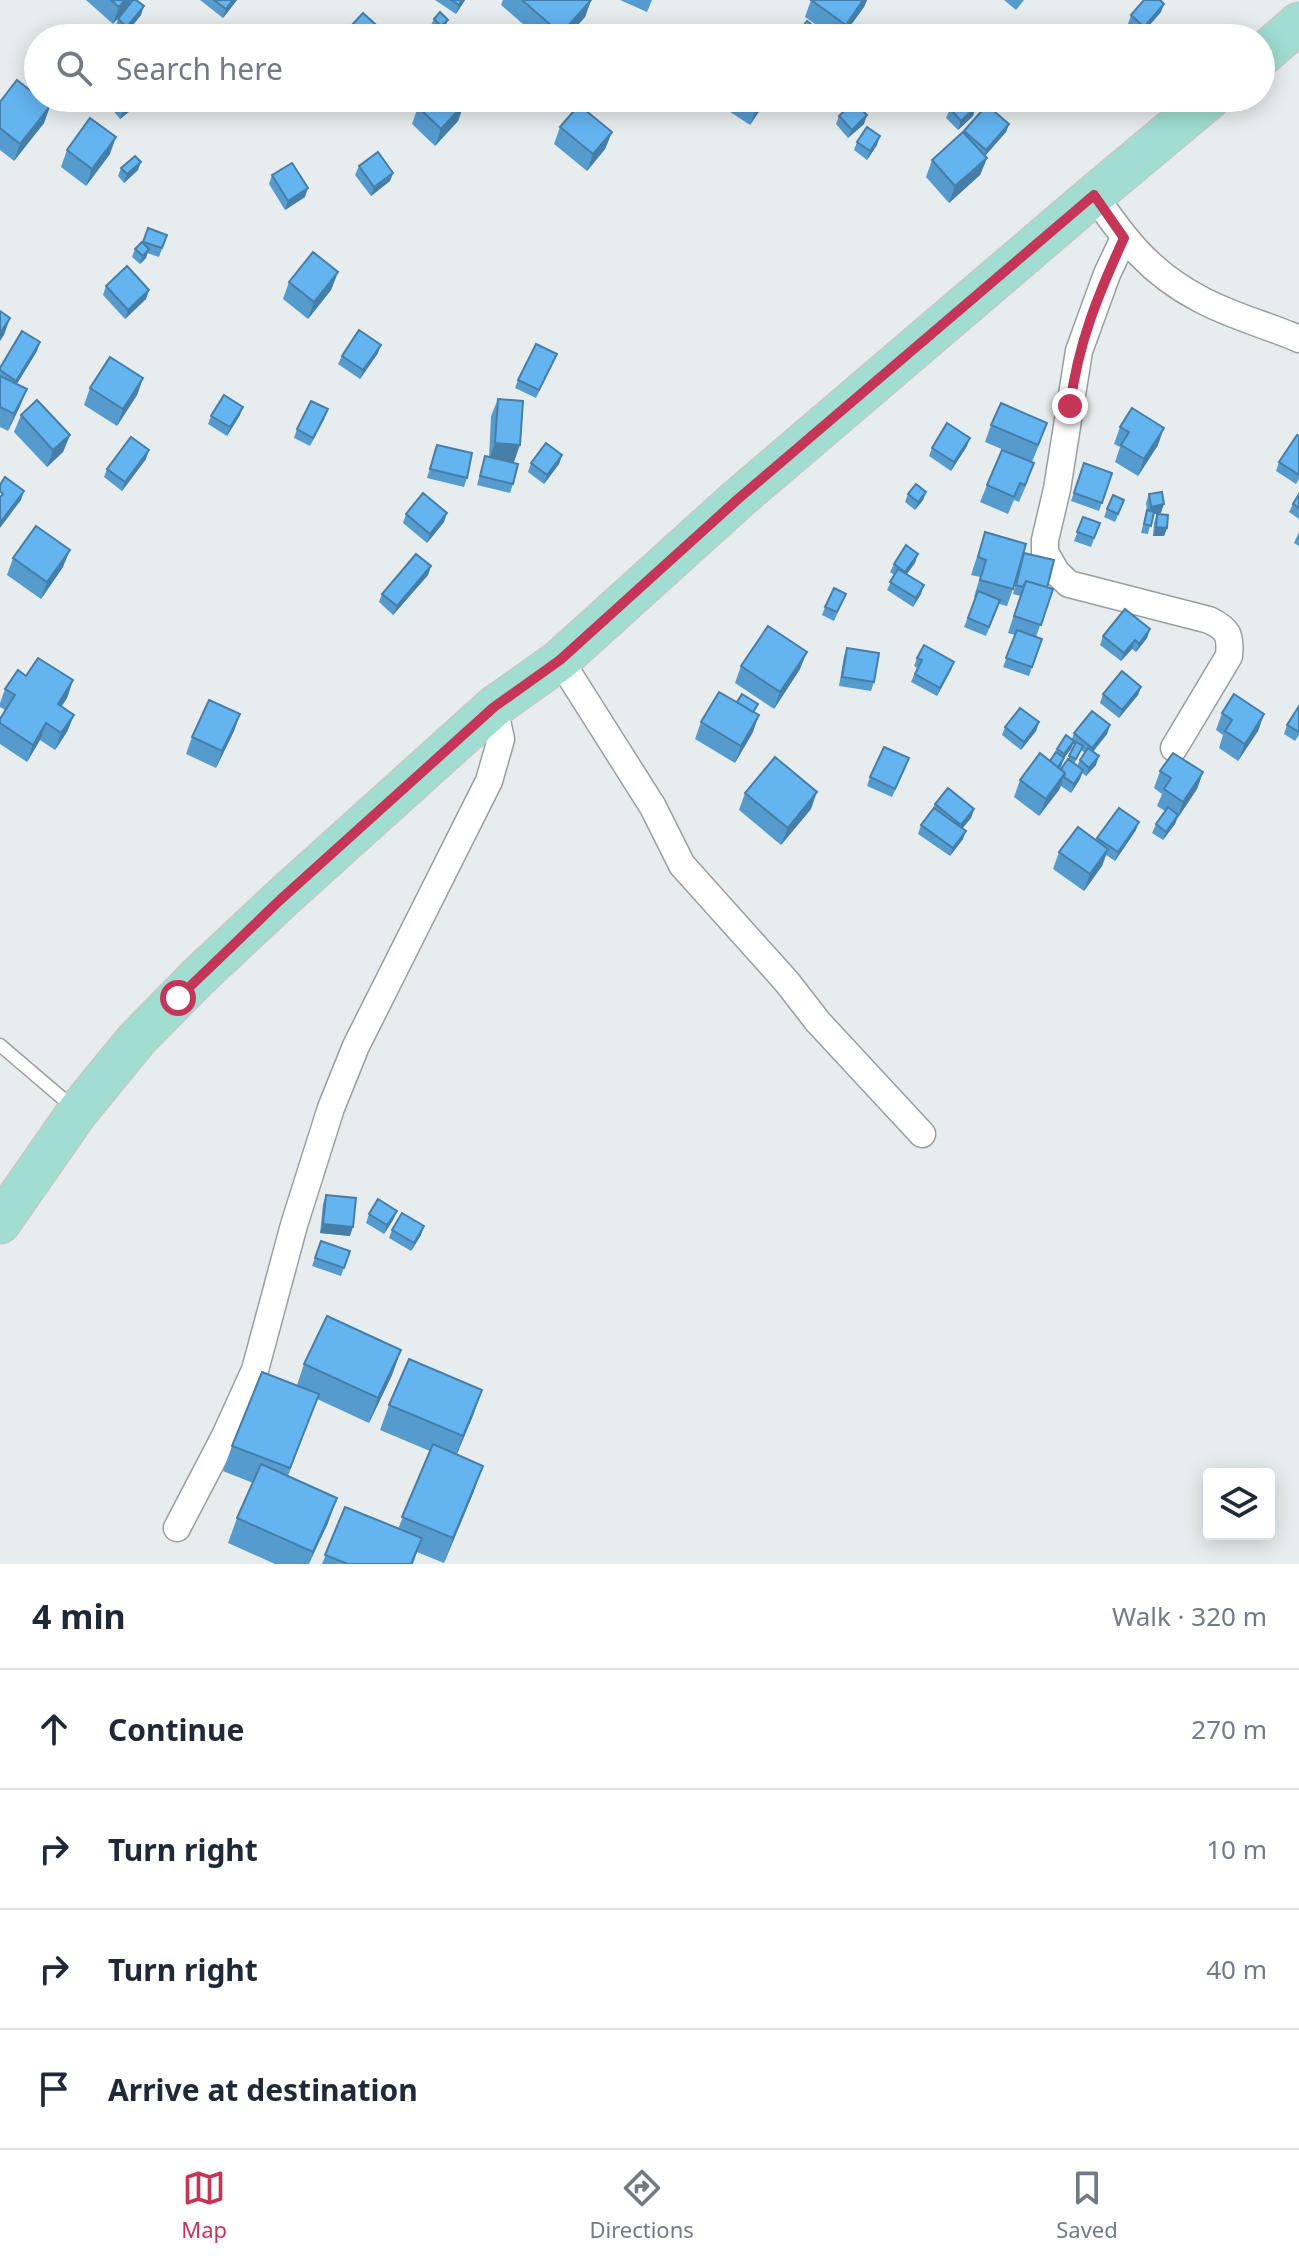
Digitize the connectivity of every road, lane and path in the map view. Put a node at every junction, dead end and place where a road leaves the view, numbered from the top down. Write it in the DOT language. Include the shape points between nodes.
graph roads {
  1 [pos="1299,23"];
  2 [pos="1275,44"];
  3 [pos="1193,112"];
  4 [pos="1094,195"];
  5 [pos="1124,238"];
  6 [pos="1299,339"];
  7 [pos="560,660"];
  8 [pos="494,707"];
  9 [pos="1174,748"];
  10 [pos="0,1045"];
  11 [pos="78,1111"];
  12 [pos="922,1134"];
  13 [pos="0,1223"];
  14 [pos="177,1528"];
  1 -- 2 [label="main road"];
  3 -- 4 [label="main road"];
  4 -- 5 [label="street"];
  4 -- 7 [label="main road" via="738,499"];
  5 -- 6 [label="street" via="1156,271 1200,299"];
  5 -- 9 [label="street" via="1079,351 1045,553 1069,584 1209,620 1231,640 1229,656"];
  7 -- 8 [label="main road"];
  7 -- 12 [label="street" via="653,807 682,865"];
  8 -- 11 [label="main road" via="198,977 137,1039"];
  8 -- 14 [label="street" via="501,739 489,781 356,1046 294,1225 255,1370"];
  10 -- 11 [label="lane"];
  11 -- 13 [label="main road"];
}
